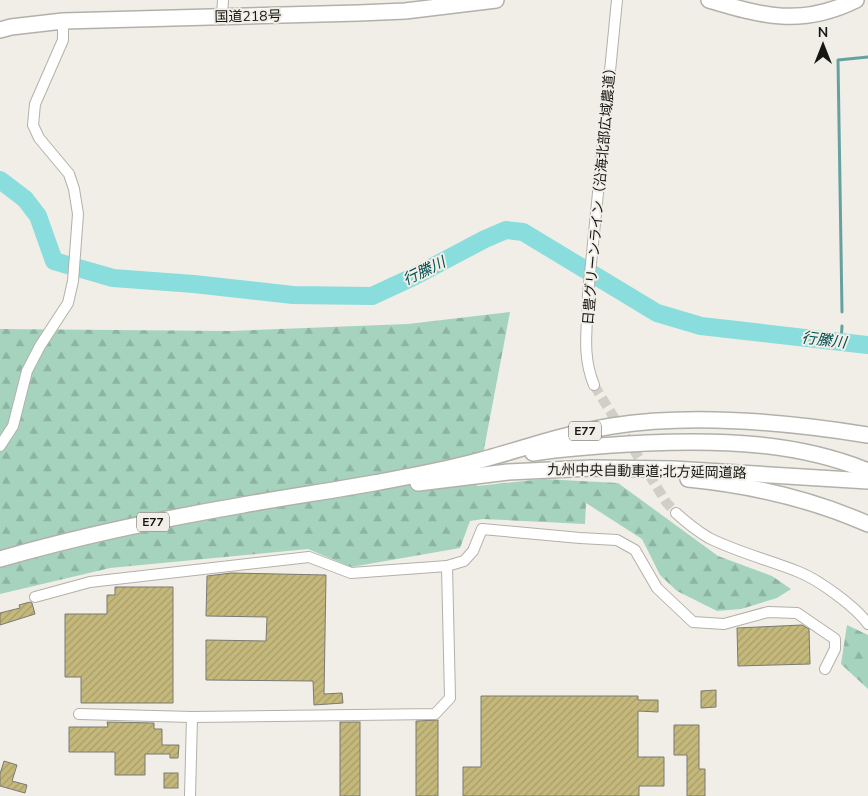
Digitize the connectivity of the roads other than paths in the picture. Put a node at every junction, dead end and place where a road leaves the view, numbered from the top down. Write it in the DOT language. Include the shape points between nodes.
graph roads {
  1 [pos="223,0"];
  2 [pos="496,0"];
  3 [pos="617,0"];
  4 [pos="709,0"];
  5 [pos="856,0"];
  6 [pos="222,16"];
  7 [pos="63,21"];
  8 [pos="0,30"];
  9 [pos="594,385"];
  10 [pos="772,423"];
  11 [pos="868,427"];
  12 [pos="868,435"];
  13 [pos="0,446"];
  14 [pos="465,464"];
  15 [pos="868,471"];
  16 [pos="476,477"];
  17 [pos="868,481"];
  18 [pos="307,495"];
  19 [pos="676,513"];
  20 [pos="868,524"];
  21 [pos="0,559"];
  22 [pos="447,566"];
  23 [pos="35,597"];
  24 [pos="868,624"];
  25 [pos="825,669"];
  26 [pos="79,714"];
  27 [pos="192,717"];
  28 [pos="190,796"];
  1 -- 6 [label="street"];
  2 -- 6 [label="highway, 国道218号" via="405,11"];
  3 -- 9 [label="street, 日豊グリーンライン（沿海北部広域農道）" via="585,342"];
  4 -- 5 [label="highway" via="775,17 816,14"];
  6 -- 7 [label="highway, 国道218号"];
  7 -- 8 [label="highway, 国道218号"];
  7 -- 13 [label="street" via="63,40 35,104 33,125 39,138 69,174 74,189 78,214 73,281 68,304 27,371 13,426"];
  10 -- 11 [label="highway"];
  10 -- 12 [label="highway, 九州中央自動車道;北方延岡道路 / E77"];
  10 -- 14 [label="highway, 九州中央自動車道;北方延岡道路 / E77" via="683,421 626,424 569,435"];
  14 -- 15 [label="highway" via="561,449 665,442 727,442 777,446 830,457"];
  14 -- 18 [label="highway, 九州中央自動車道;北方延岡道路 / E77"];
  16 -- 17 [label="highway, 九州中央自動車道;北方延岡道路 / E77" via="533,470 628,468"];
  16 -- 18 [label="highway, 九州中央自動車道;北方延岡道路 / E77"];
  16 -- 20 [label="highway" via="596,474 705,481 790,496"];
  18 -- 21 [label="highway, 九州中央自動車道;北方延岡道路 / E77" via="130,526"];
  19 -- 24 [label="street" via="696,531 711,539 801,572 843,599"];
  22 -- 23 [label="street" via="351,573 309,557 90,582"];
  22 -- 25 [label="street" via="464,561 473,551 482,529 618,540 635,550 657,588 693,622 724,624 768,612 797,613 835,639 835,649"];
  22 -- 27 [label="street" via="450,698 435,714"];
  26 -- 27 [label="street"];
  27 -- 28 [label="street"];
}
